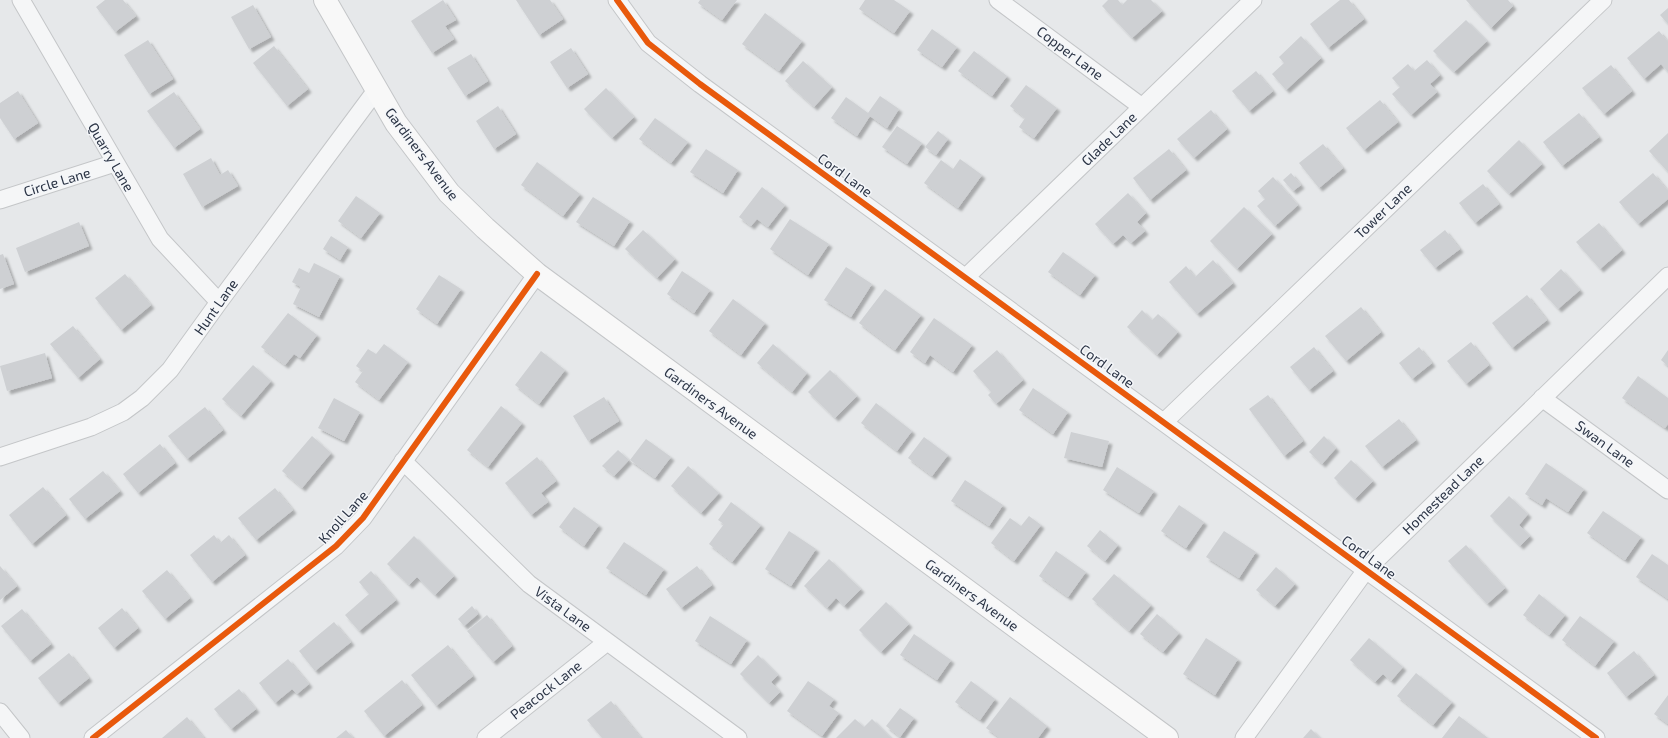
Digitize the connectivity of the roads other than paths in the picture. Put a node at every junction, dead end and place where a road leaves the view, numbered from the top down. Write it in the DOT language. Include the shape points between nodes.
graph roads {
  1 [pos="21,0"];
  2 [pos="326,0"];
  3 [pos="617,0"];
  4 [pos="998,0"];
  5 [pos="1253,0"];
  6 [pos="1602,0"];
  7 [pos="377,89"];
  8 [pos="1142,107"];
  9 [pos="115,164"];
  10 [pos="0,200"];
  11 [pos="537,274"];
  12 [pos="1668,276"];
  13 [pos="966,277"];
  14 [pos="219,302"];
  15 [pos="1542,398"];
  16 [pos="1164,422"];
  17 [pos="0,456"];
  18 [pos="403,462"];
  19 [pos="1668,490"];
  20 [pos="1366,570"];
  21 [pos="607,642"];
  22 [pos="0,712"];
  23 [pos="21,738"];
  24 [pos="93,738"];
  25 [pos="486,738"];
  26 [pos="738,738"];
  27 [pos="1167,738"];
  28 [pos="1244,738"];
  29 [pos="1596,738"];
  1 -- 9 [label="street, Quarry Lane"];
  2 -- 7 [label="main road, Gardiners Avenue"];
  3 -- 13 [label="street, Cord Lane" via="648,43 700,84"];
  4 -- 8 [label="street, Copper Lane"];
  5 -- 8 [label="street, Glade Lane"];
  6 -- 16 [label="street, Tower Lane"];
  7 -- 11 [label="main road, Gardiners Avenue" via="396,122 449,193"];
  7 -- 14 [label="street, Hunt Lane"];
  8 -- 13 [label="street, Glade Lane"];
  9 -- 10 [label="street, Circle Lane"];
  9 -- 14 [label="street, Quarry Lane" via="160,239"];
  11 -- 18 [label="street, Knoll Lane"];
  11 -- 27 [label="main road, Gardiners Avenue"];
  12 -- 15 [label="street, Homestead Lane"];
  13 -- 16 [label="street, Cord Lane"];
  14 -- 17 [label="street, Hunt Lane" via="170,370 142,398 123,412 90,427"];
  15 -- 19 [label="street, Swan Lane"];
  15 -- 20 [label="street, Homestead Lane"];
  16 -- 20 [label="street, Cord Lane"];
  18 -- 21 [label="street, Vista Lane" via="529,584"];
  18 -- 24 [label="street, Knoll Lane" via="363,518 336,546"];
  20 -- 28 [label="street, Homestead Lane"];
  20 -- 29 [label="street, Cord Lane"];
  21 -- 25 [label="street, Peacock Lane"];
  21 -- 26 [label="street, Vista Lane"];
  22 -- 23 [label="street"];
}
